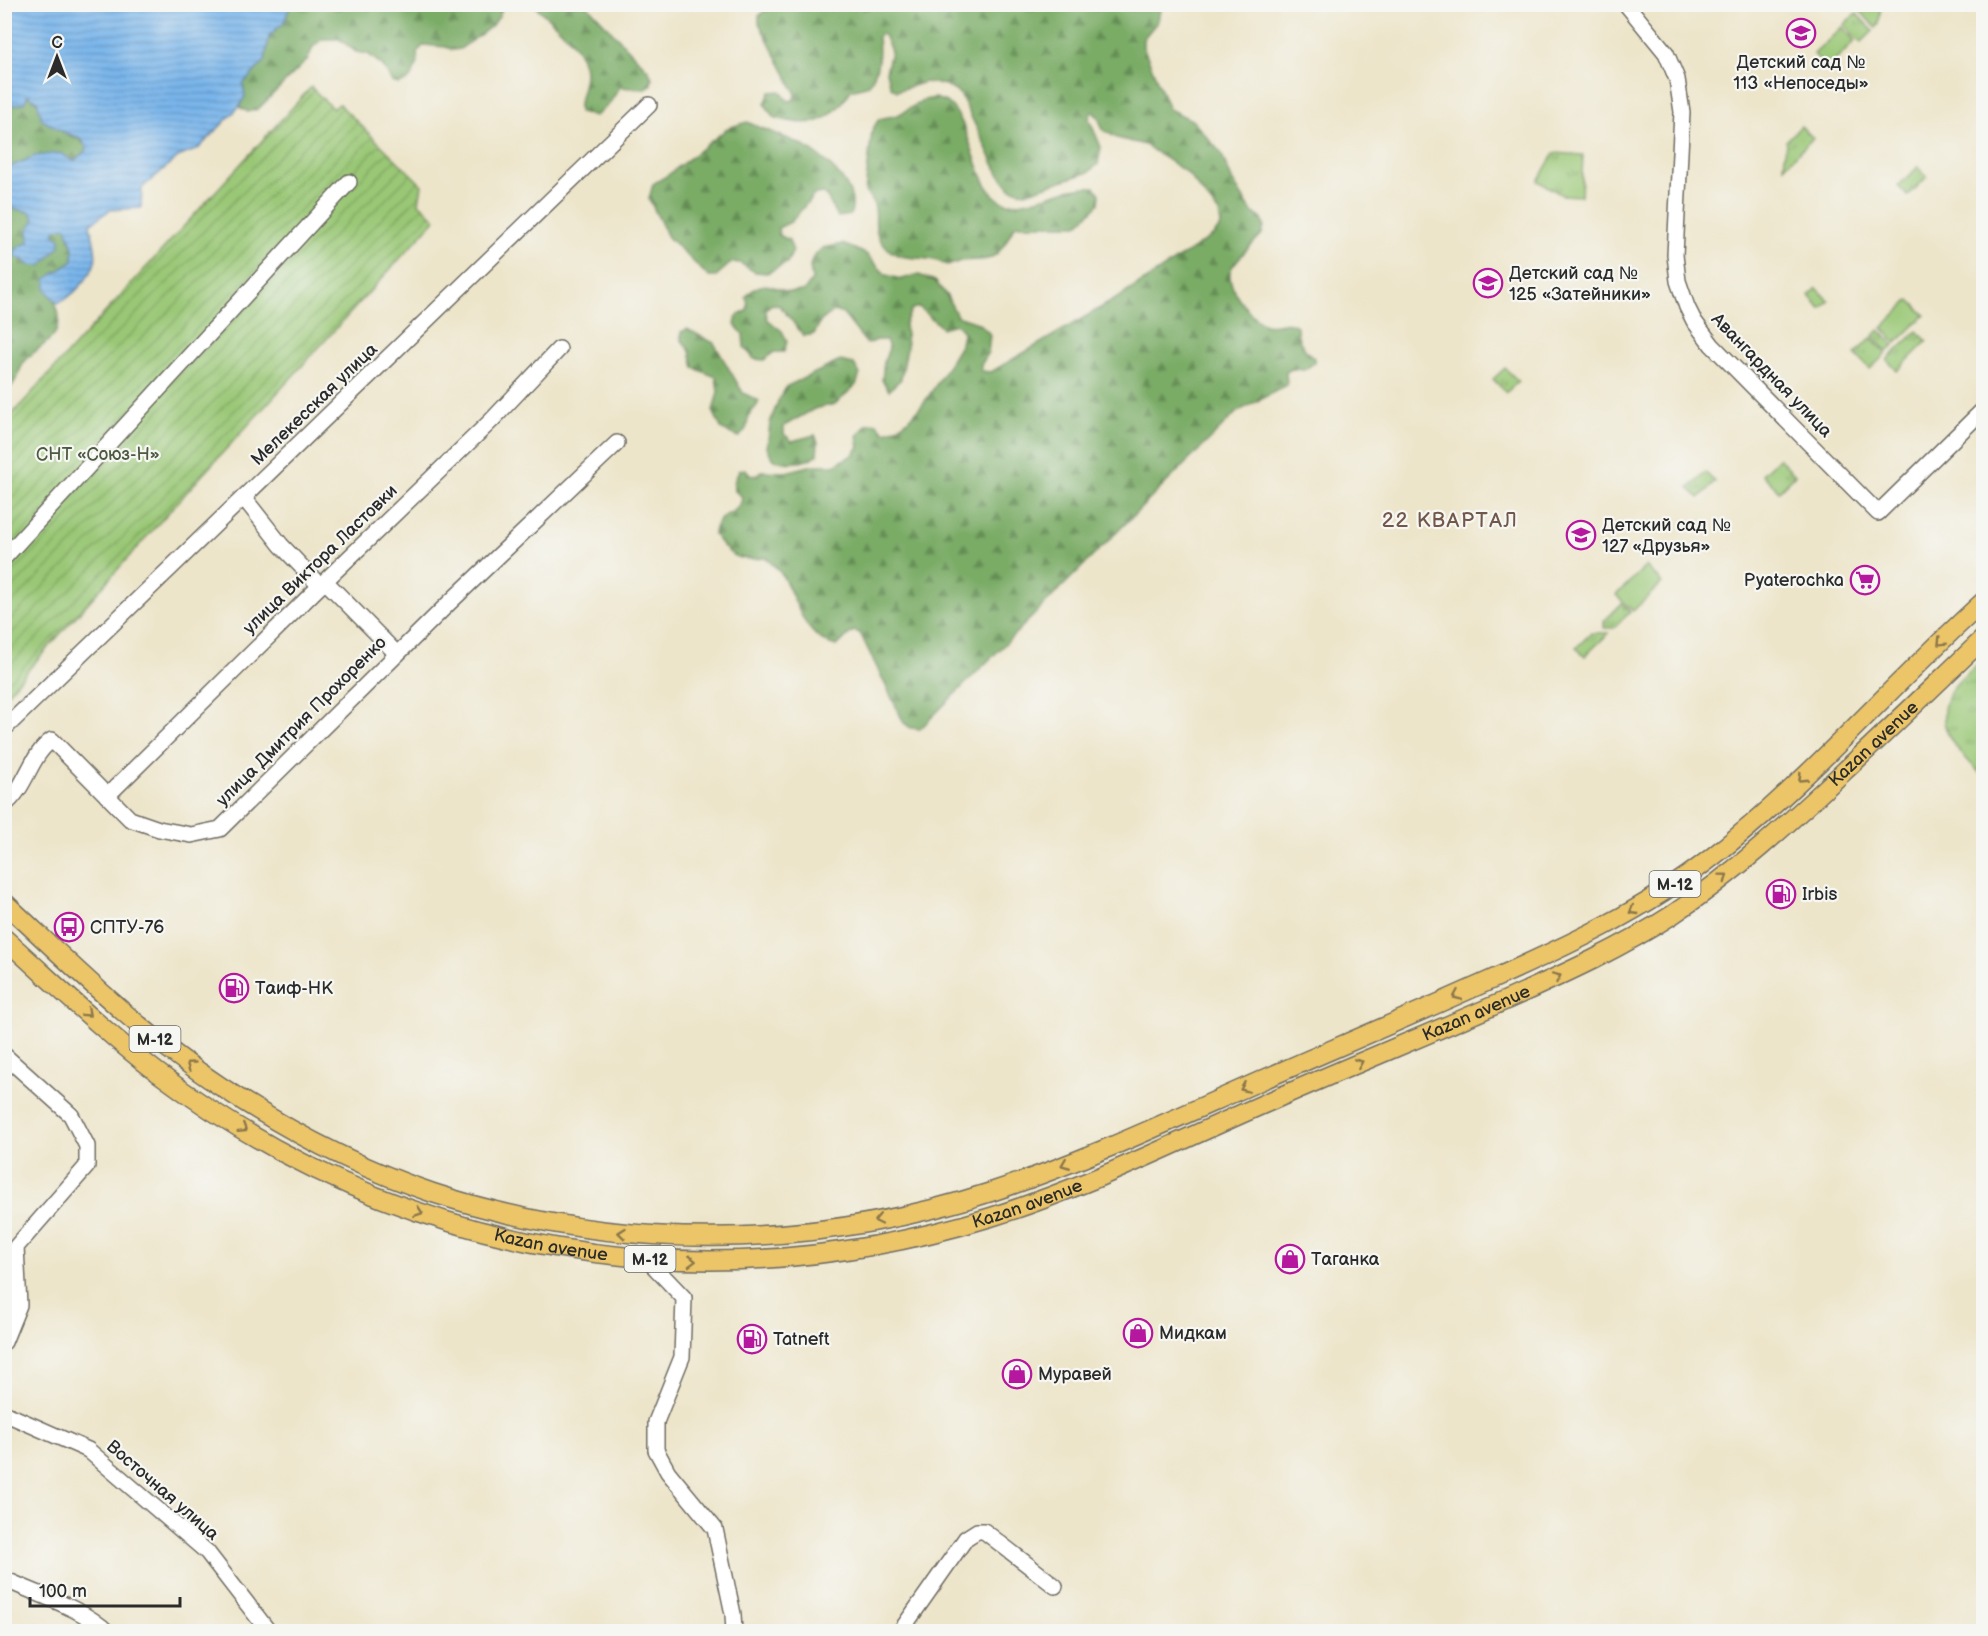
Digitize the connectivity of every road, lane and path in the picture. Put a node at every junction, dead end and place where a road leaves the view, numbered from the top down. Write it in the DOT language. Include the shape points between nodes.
graph roads {
  1 [pos="1626,4"];
  2 [pos="649,105"];
  3 [pos="349,182"];
  4 [pos="559,349"];
  5 [pos="1983,409"];
  6 [pos="617,443"];
  7 [pos="244,498"];
  8 [pos="4,558"];
  9 [pos="322,584"];
  10 [pos="1983,601"];
  11 [pos="1983,638"];
  12 [pos="397,654"];
  13 [pos="4,729"];
  14 [pos="107,796"];
  15 [pos="4,805"];
  16 [pos="4,902"];
  17 [pos="4,938"];
  18 [pos="4,1055"];
  19 [pos="1298,1064"];
  20 [pos="1305,1086"];
  21 [pos="646,1258"];
  22 [pos="4,1342"];
  23 [pos="4,1413"];
  24 [pos="4,1580"];
  25 [pos="1054,1586"];
  26 [pos="106,1632"];
  27 [pos="269,1632"];
  28 [pos="734,1632"];
  29 [pos="900,1632"];
  1 -- 5 [label="street, Авангардная улица" via="1666,53 1677,78 1682,112 1675,255 1678,281 1690,314 1712,345 1878,513"];
  2 -- 7 [label="street, Мелекесская улица"];
  3 -- 8 [label="street"];
  4 -- 9 [label="street, улица Виктора Ластовки" via="492,420"];
  6 -- 12 [label="street, улица Дмитрия Прохоренко"];
  7 -- 9 [label="street" via="281,544"];
  7 -- 13 [label="street, Мелекесская улица"];
  9 -- 12 [label="street"];
  9 -- 14 [label="street, улица Виктора Ластовки"];
  10 -- 19 [label="main road, Kazan avenue / М-12, one-way" via="1798,783 1708,861 1662,893 1553,953"];
  20 -- 11 [label="main road, Kazan avenue / М-12, one-way" via="1568,972 1672,915 1761,848"];
  12 -- 14 [label="street, улица Дмитрия Прохоренко" via="220,829 191,835 159,830 130,819"];
  14 -- 15 [label="street, улица Дмитрия Прохоренко" via="52,740 42,747 14,798"];
  19 -- 16 [label="main road, Kazan avenue / М-12, one-way" via="1105,1148 991,1192 939,1207 823,1231 763,1236 700,1238 589,1229 434,1193 375,1171 274,1120 171,1052 121,1012"];
  17 -- 21 [label="main road, Kazan avenue / М-12, one-way" via="157,1071 261,1140 313,1168 422,1214 473,1228 533,1244"];
  18 -- 22 [label="street" via="71,1115 87,1146 87,1166 16,1247 19,1305"];
  19 -- 20 [label="main road" via="1311,1067 1314,1074"];
  21 -- 20 [label="main road, Kazan avenue / М-12, one-way" via="779,1258 839,1252 943,1230 995,1216 1112,1171"];
  21 -- 28 [label="street" via="684,1298 682,1357 656,1422 656,1450 668,1472 715,1529"];
  23 -- 27 [label="street, Восточная улица" via="88,1450 207,1552"];
  24 -- 26 [label="street" via="56,1601 100,1624"];
  25 -- 29 [label="street" via="984,1531 977,1531 966,1538"];
}
